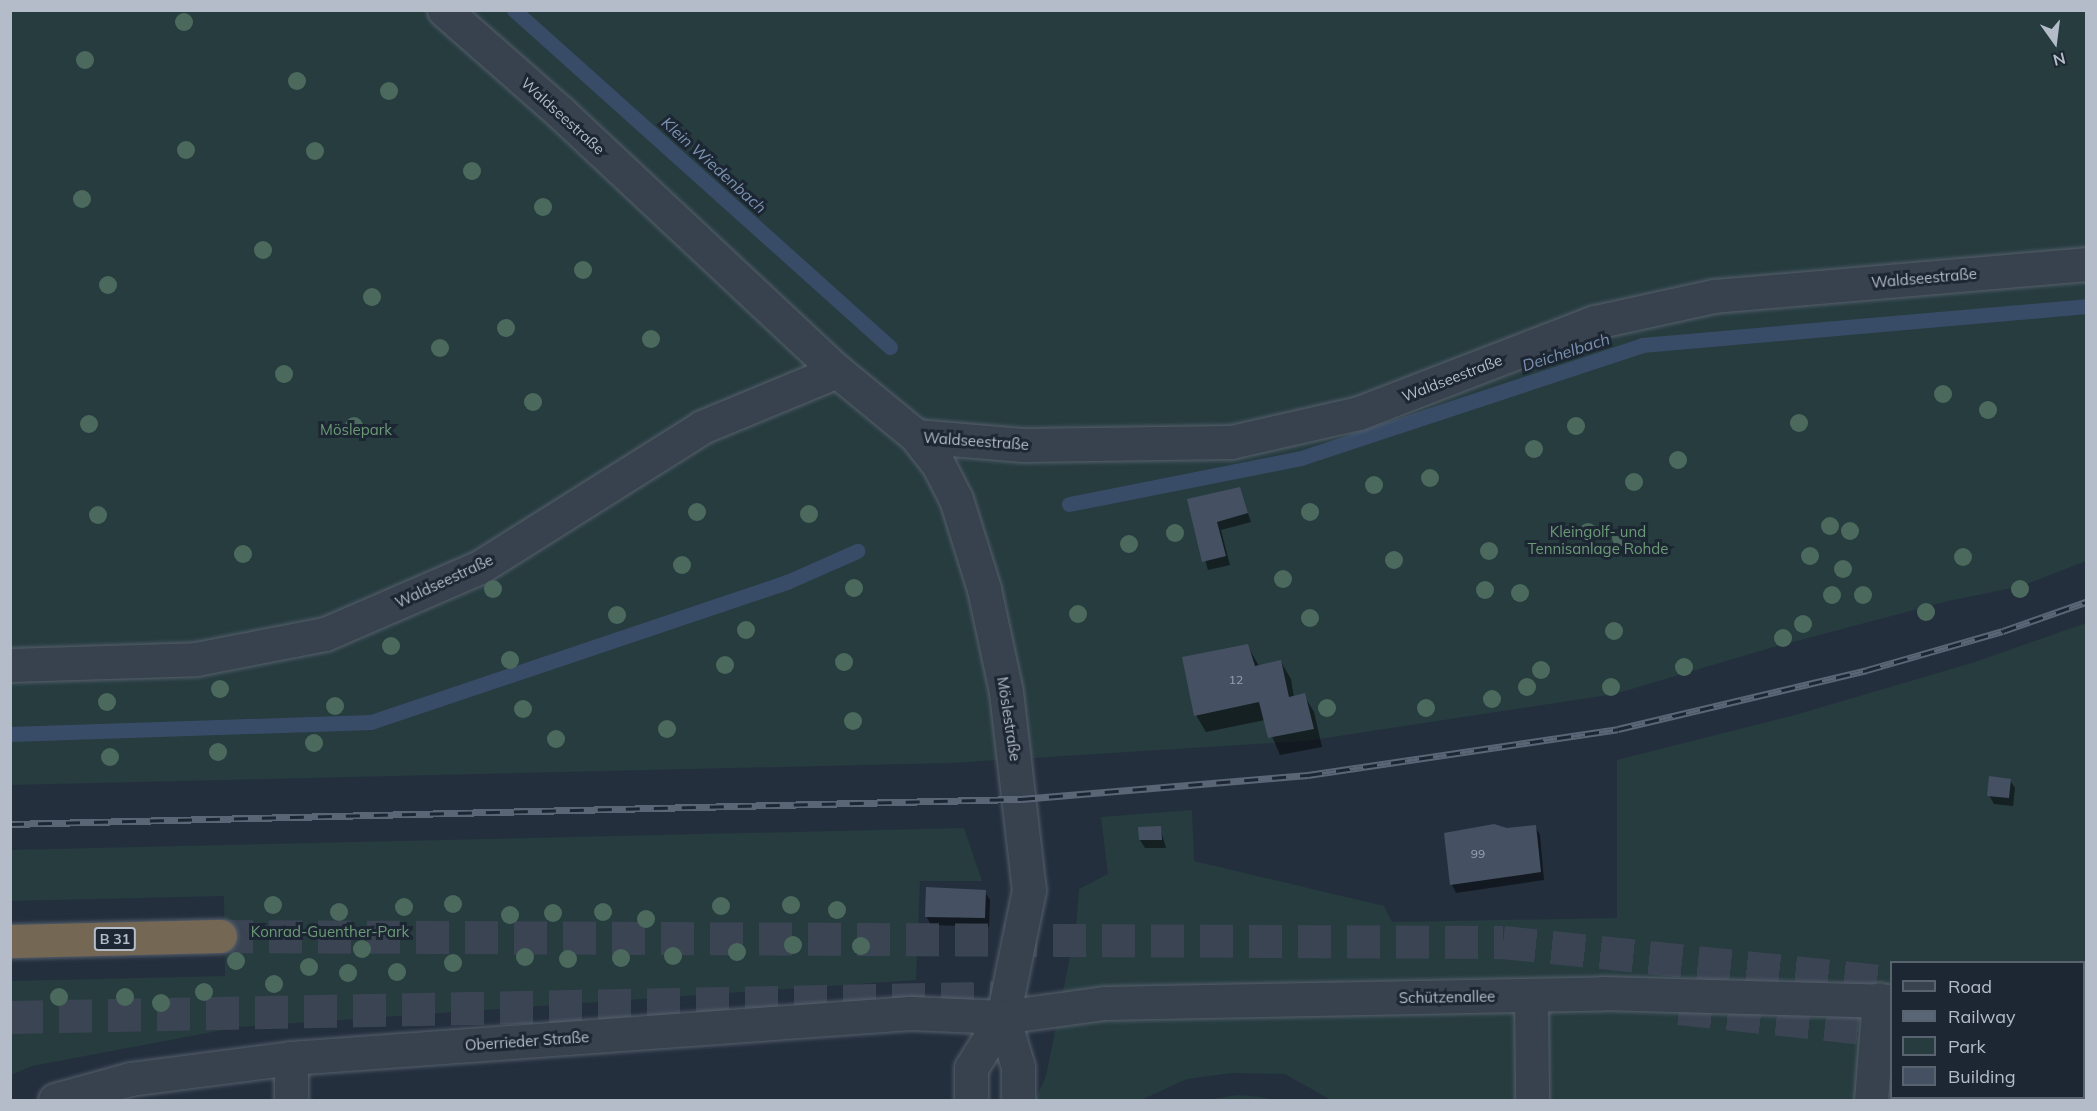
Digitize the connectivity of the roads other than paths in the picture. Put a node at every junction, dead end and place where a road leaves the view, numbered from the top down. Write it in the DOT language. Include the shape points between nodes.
graph roads {
  1 [pos="444,10"];
  2 [pos="2086,264"];
  3 [pos="837,371"];
  4 [pos="916,436"];
  5 [pos="10,664"];
  6 [pos="220,936"];
  7 [pos="10,942"];
  8 [pos="1532,996"];
  9 [pos="1885,1000"];
  10 [pos="1003,1017"];
  11 [pos="291,1058"];
  12 [pos="55,1101"];
  13 [pos="291,1101"];
  14 [pos="971,1101"];
  15 [pos="1018,1101"];
  16 [pos="1532,1101"];
  17 [pos="1871,1101"];
  1 -- 3 [label="street, Waldseestraße" via="569,120"];
  2 -- 4 [label="street, Waldseestraße" via="1713,296 1595,322 1359,413 1231,442 1023,445"];
  3 -- 4 [label="street, Waldseestraße"];
  3 -- 5 [label="street, Waldseestraße" via="702,427 480,567 325,634 196,659"];
  4 -- 10 [label="street, Möslestraße" via="938,464 956,499 984,590 1011,719 1029,890"];
  6 -- 7 [label="highway, B 31"];
  8 -- 9 [label="street, Schützenallee" via="1603,993"];
  8 -- 10 [label="street, Schützenallee" via="1104,1003"];
  8 -- 16 [label="street"];
  9 -- 17 [label="street"];
  10 -- 11 [label="street, Oberrieder Straße" via="910,1013"];
  10 -- 14 [label="street, Möslestraße" via="971,1068"];
  10 -- 15 [label="street, Möslestraße" via="1018,1067"];
  11 -- 12 [label="street, Oberrieder Straße" via="130,1079"];
  11 -- 13 [label="street"];
}
